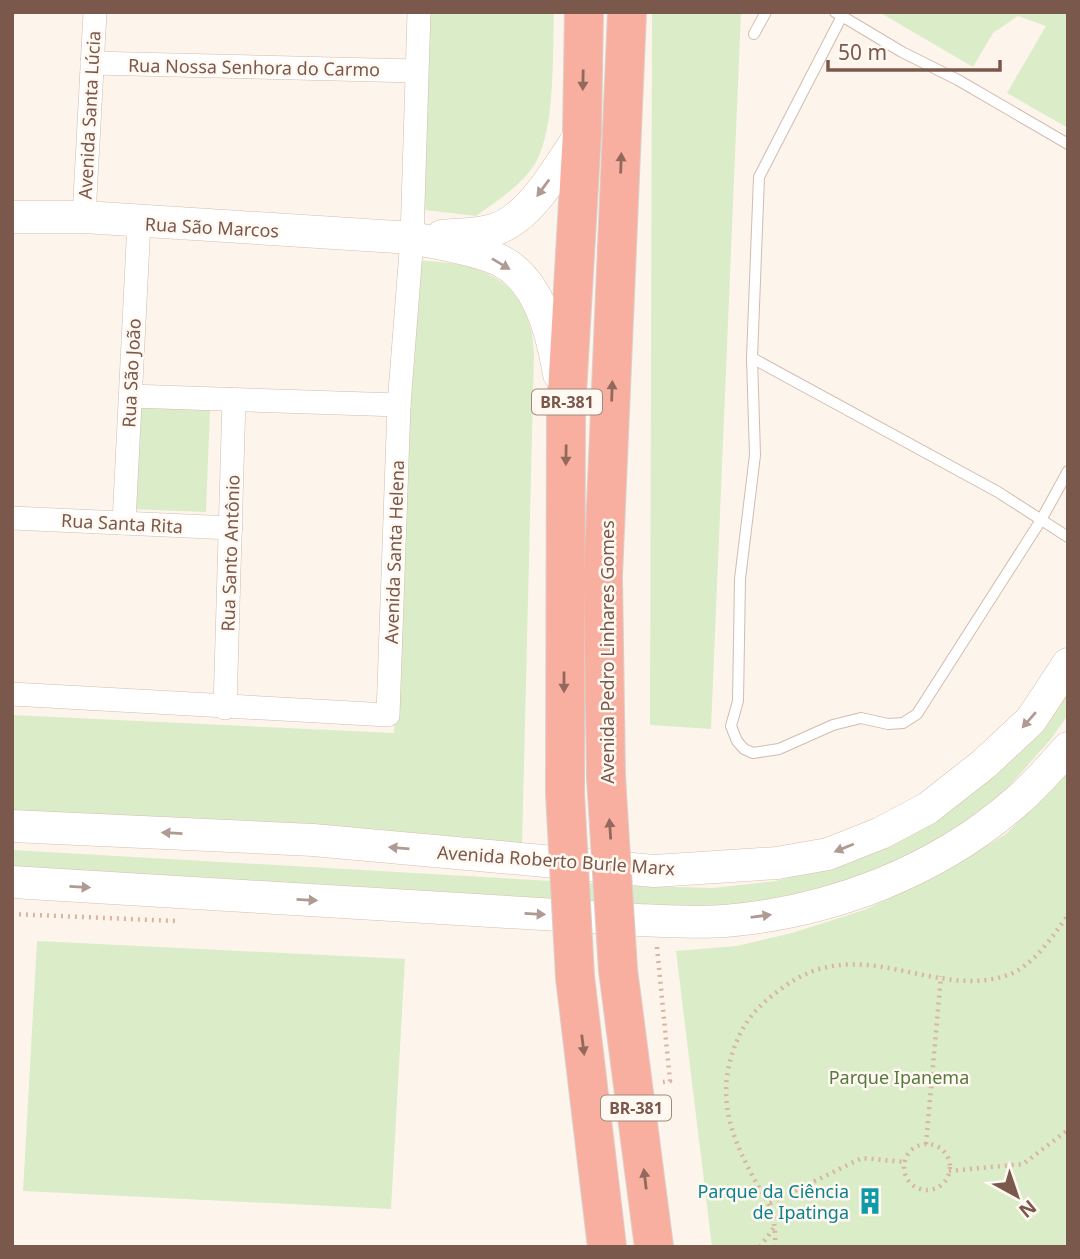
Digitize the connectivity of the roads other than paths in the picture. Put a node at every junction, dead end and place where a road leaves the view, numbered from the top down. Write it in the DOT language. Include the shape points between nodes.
graph roads {
  1 [pos="95,12"];
  2 [pos="419,12"];
  3 [pos="584,12"];
  4 [pos="627,12"];
  5 [pos="766,12"];
  6 [pos="839,14"];
  7 [pos="754,34"];
  8 [pos="92,63"];
  9 [pos="416,71"];
  10 [pos="582,133"];
  11 [pos="1068,144"];
  12 [pos="12,217"];
  13 [pos="84,217"];
  14 [pos="139,222"];
  15 [pos="412,238"];
  16 [pos="752,358"];
  17 [pos="130,396"];
  18 [pos="234,399"];
  19 [pos="400,405"];
  20 [pos="566,410"];
  21 [pos="1068,471"];
  22 [pos="12,518"];
  23 [pos="1041,520"];
  24 [pos="124,523"];
  25 [pos="231,528"];
  26 [pos="1068,537"];
  27 [pos="1068,664"];
  28 [pos="12,694"];
  29 [pos="225,708"];
  30 [pos="1068,748"];
  31 [pos="12,826"];
  32 [pos="12,882"];
  33 [pos="607,1247"];
  34 [pos="654,1247"];
  1 -- 8 [label="street, Avenida Santa Lúcia"];
  2 -- 9 [label="street, Avenida Santa Helena"];
  3 -- 10 [label="highway, BR-381, one-way"];
  34 -- 4 [label="highway, Avenida Pedro Linhares Gomes / BR-381, one-way, bridge" via="618,970 606,777 603,576"];
  5 -- 7 [label="lane"];
  6 -- 11 [label="lane"];
  6 -- 16 [label="lane" via="759,177"];
  8 -- 9 [label="street, Rua Nossa Senhora do Carmo"];
  8 -- 13 [label="street, Avenida Santa Lúcia"];
  9 -- 15 [label="street, Avenida Santa Helena"];
  10 -- 15 [label="main road, one-way" via="521,215 485,232"];
  10 -- 20 [label="highway, BR-381"];
  12 -- 13 [label="main road, Rua São Marcos"];
  13 -- 14 [label="main road, Rua São Marcos"];
  14 -- 15 [label="main road, Rua São Marcos"];
  14 -- 17 [label="street, Rua São João"];
  15 -- 19 [label="street, Avenida Santa Helena"];
  15 -- 20 [label="main road, one-way" via="499,260 520,277 543,310 552,336"];
  16 -- 23 [label="lane" via="986,485"];
  16 -- 23 [label="lane" via="755,455 740,579 738,701 731,726 744,749 753,753 779,749 861,718 896,724 917,714"];
  17 -- 18 [label="street"];
  17 -- 24 [label="street, Rua São João"];
  18 -- 19 [label="street"];
  18 -- 25 [label="street, Rua Santo Antônio"];
  19 -- 29 [label="street, Avenida Santa Helena" via="388,715"];
  20 -- 33 [label="highway, BR-381, one-way, bridge" via="565,793 575,977"];
  21 -- 23 [label="lane"];
  22 -- 24 [label="street, Rua Santa Rita"];
  23 -- 26 [label="lane"];
  24 -- 25 [label="street, Rua Santa Rita"];
  25 -- 29 [label="street, Rua Santo Antônio"];
  27 -- 31 [label="main road, Avenida Roberto Burle Marx, one-way" via="1031,720 928,808 828,854 777,863 654,871 313,840"];
  28 -- 29 [label="street, Avenida Santa Helena"];
  32 -- 30 [label="main road, one-way" via="640,920 723,921 783,913 905,875 960,845 1017,802"];
}
